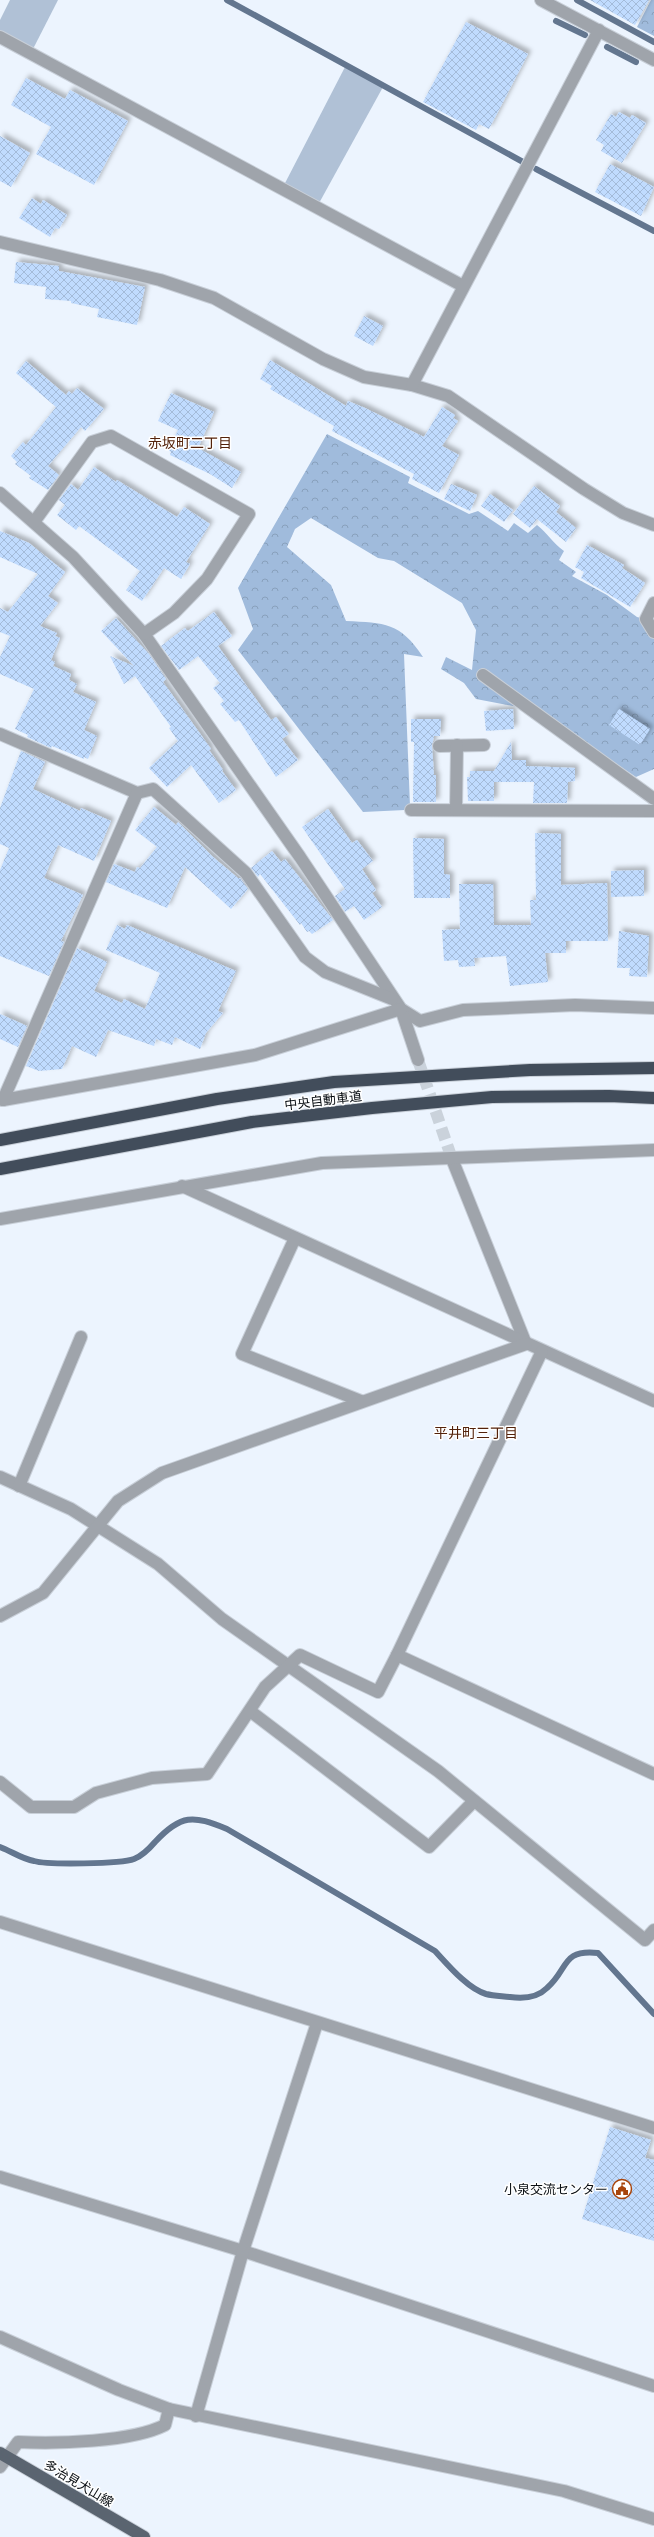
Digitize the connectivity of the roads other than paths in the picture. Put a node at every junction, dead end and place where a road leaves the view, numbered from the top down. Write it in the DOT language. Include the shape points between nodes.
graph roads {
  1 [pos="541,0"];
  2 [pos="599,30"];
  3 [pos="0,37"];
  4 [pos="654,60"];
  5 [pos="0,242"];
  6 [pos="463,286"];
  7 [pos="412,385"];
  8 [pos="0,493"];
  9 [pos="34,522"];
  10 [pos="654,525"];
  11 [pos="654,603"];
  12 [pos="654,632"];
  13 [pos="144,634"];
  14 [pos="483,675"];
  15 [pos="0,734"];
  16 [pos="457,745"];
  17 [pos="484,745"];
  18 [pos="439,746"];
  19 [pos="137,793"];
  20 [pos="654,799"];
  21 [pos="410,810"];
  22 [pos="456,810"];
  23 [pos="654,811"];
  24 [pos="392,999"];
  25 [pos="654,1008"];
  26 [pos="401,1009"];
  27 [pos="418,1060"];
  28 [pos="654,1068"];
  29 [pos="654,1098"];
  30 [pos="1,1099"];
  31 [pos="0,1140"];
  32 [pos="654,1150"];
  33 [pos="452,1159"];
  34 [pos="0,1169"];
  35 [pos="182,1186"];
  36 [pos="0,1219"];
  37 [pos="295,1238"];
  38 [pos="81,1337"];
  39 [pos="526,1344"];
  40 [pos="542,1351"];
  41 [pos="361,1401"];
  42 [pos="654,1401"];
  43 [pos="0,1477"];
  44 [pos="19,1486"];
  45 [pos="98,1527"];
  46 [pos="0,1616"];
  47 [pos="397,1655"];
  48 [pos="288,1665"];
  49 [pos="250,1711"];
  50 [pos="654,1774"];
  51 [pos="0,1782"];
  52 [pos="474,1801"];
  53 [pos="0,1922"];
  54 [pos="654,1930"];
  55 [pos="317,2023"];
  56 [pos="654,2128"];
  57 [pos="0,2177"];
  58 [pos="243,2252"];
  59 [pos="0,2337"];
  60 [pos="654,2386"];
  61 [pos="169,2409"];
  62 [pos="196,2416"];
  63 [pos="4,2455"];
  64 [pos="0,2467"];
  65 [pos="654,2519"];
  66 [pos="144,2537"];
  1 -- 2 [label="street"];
  2 -- 4 [label="street"];
  2 -- 6 [label="street"];
  3 -- 6 [label="street"];
  5 -- 7 [label="street" via="160,280 214,298 330,362 364,377"];
  6 -- 7 [label="street"];
  7 -- 10 [label="street" via="448,396 584,489 623,513"];
  8 -- 9 [label="street"];
  9 -- 13 [label="street" via="73,557"];
  9 -- 13 [label="street" via="92,442 110,436 248,514 207,579 174,613"];
  11 -- 12 [label="street" via="646,618"];
  13 -- 24 [label="street" via="300,857"];
  14 -- 20 [label="street"];
  15 -- 19 [label="street"];
  16 -- 17 [label="street"];
  16 -- 18 [label="street"];
  16 -- 22 [label="street"];
  19 -- 24 [label="street" via="153,790 246,874 305,957 325,972"];
  19 -- 30 [label="street"];
  21 -- 22 [label="street"];
  22 -- 23 [label="street"];
  24 -- 26 [label="street"];
  25 -- 26 [label="street" via="575,1004 463,1010 420,1022"];
  26 -- 27 [label="street"];
  26 -- 30 [label="street" via="255,1055"];
  28 -- 31 [label="highway, 中央自動車道" via="530,1070 334,1082 217,1099"];
  29 -- 34 [label="highway, 中央自動車道" via="492,1097 372,1108 252,1122"];
  32 -- 33 [label="street"];
  33 -- 35 [label="street" via="322,1163"];
  33 -- 39 [label="street"];
  35 -- 36 [label="street"];
  35 -- 37 [label="street"];
  37 -- 39 [label="street"];
  37 -- 41 [label="street" via="242,1354"];
  38 -- 44 [label="street"];
  39 -- 40 [label="street"];
  39 -- 41 [label="street"];
  40 -- 42 [label="street"];
  40 -- 47 [label="street"];
  41 -- 45 [label="street" via="162,1473 118,1501"];
  43 -- 44 [label="street"];
  44 -- 45 [label="street" via="71,1509"];
  45 -- 46 [label="street" via="43,1594"];
  45 -- 48 [label="street" via="158,1564 222,1619"];
  47 -- 48 [label="street" via="378,1692 300,1655"];
  47 -- 50 [label="street"];
  48 -- 49 [label="street" via="265,1687"];
  48 -- 52 [label="street" via="438,1771"];
  49 -- 51 [label="street" via="207,1774 152,1778 96,1793 74,1807 32,1807"];
  49 -- 52 [label="street" via="429,1847"];
  52 -- 54 [label="street" via="645,1940"];
  53 -- 55 [label="street"];
  55 -- 56 [label="street"];
  55 -- 58 [label="street"];
  57 -- 58 [label="street"];
  58 -- 60 [label="street"];
  58 -- 62 [label="street"];
  59 -- 61 [label="street" via="119,2390"];
  61 -- 62 [label="street"];
  61 -- 63 [label="street" via="166,2425 141,2435 40,2444 18,2442"];
  62 -- 65 [label="street" via="564,2491"];
  63 -- 64 [label="street"];
  63 -- 66 [label="main road, 多治見犬山線"];
}
